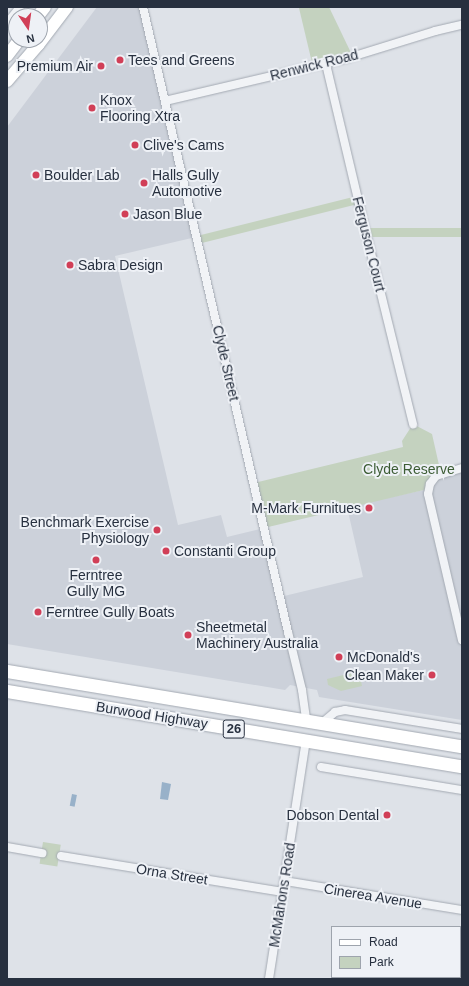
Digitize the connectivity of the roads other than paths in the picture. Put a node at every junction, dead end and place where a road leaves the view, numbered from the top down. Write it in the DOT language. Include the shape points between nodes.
graph roads {
  1 [pos="20,7"];
  2 [pos="67,7"];
  3 [pos="143,7"];
  4 [pos="7,23"];
  5 [pos="462,25"];
  6 [pos="326,64"];
  7 [pos="7,81"];
  8 [pos="165,101"];
  9 [pos="413,424"];
  10 [pos="462,468"];
  11 [pos="462,640"];
  12 [pos="7,671"];
  13 [pos="7,691"];
  14 [pos="306,720"];
  15 [pos="322,723"];
  16 [pos="462,729"];
  17 [pos="306,740"];
  18 [pos="462,746"];
  19 [pos="462,766"];
  20 [pos="321,768"];
  21 [pos="462,790"];
  22 [pos="7,847"];
  23 [pos="42,853"];
  24 [pos="60,856"];
  25 [pos="285,881"];
  26 [pos="283,892"];
  27 [pos="462,910"];
  28 [pos="269,979"];
  1 -- 4 [label="street"];
  2 -- 7 [label="main road"];
  3 -- 8 [label="street, Clyde Street"];
  5 -- 6 [label="street, Renwick Road"];
  6 -- 8 [label="street, Renwick Road"];
  6 -- 9 [label="street, Ferguson Court"];
  8 -- 14 [label="street, Clyde Street" via="302,690"];
  10 -- 11 [label="street" via="436,476 430,484 428,494"];
  12 -- 14 [label="highway, Burwood Highway / 26"];
  13 -- 17 [label="highway, Burwood Highway / 26"];
  14 -- 15 [label="highway, Burwood Highway / 26"];
  14 -- 17 [label="highway"];
  15 -- 16 [label="street" via="335,712 346,710"];
  15 -- 18 [label="highway, Burwood Highway / 26"];
  17 -- 19 [label="highway, Burwood Highway / 26"];
  17 -- 25 [label="street, McMahons Road"];
  20 -- 21 [label="street"];
  22 -- 23 [label="street"];
  24 -- 26 [label="street, Orna Street"];
  25 -- 26 [label="street, McMahons Road"];
  25 -- 27 [label="street, Cinerea Avenue"];
  26 -- 28 [label="street, McMahons Road"];
}
